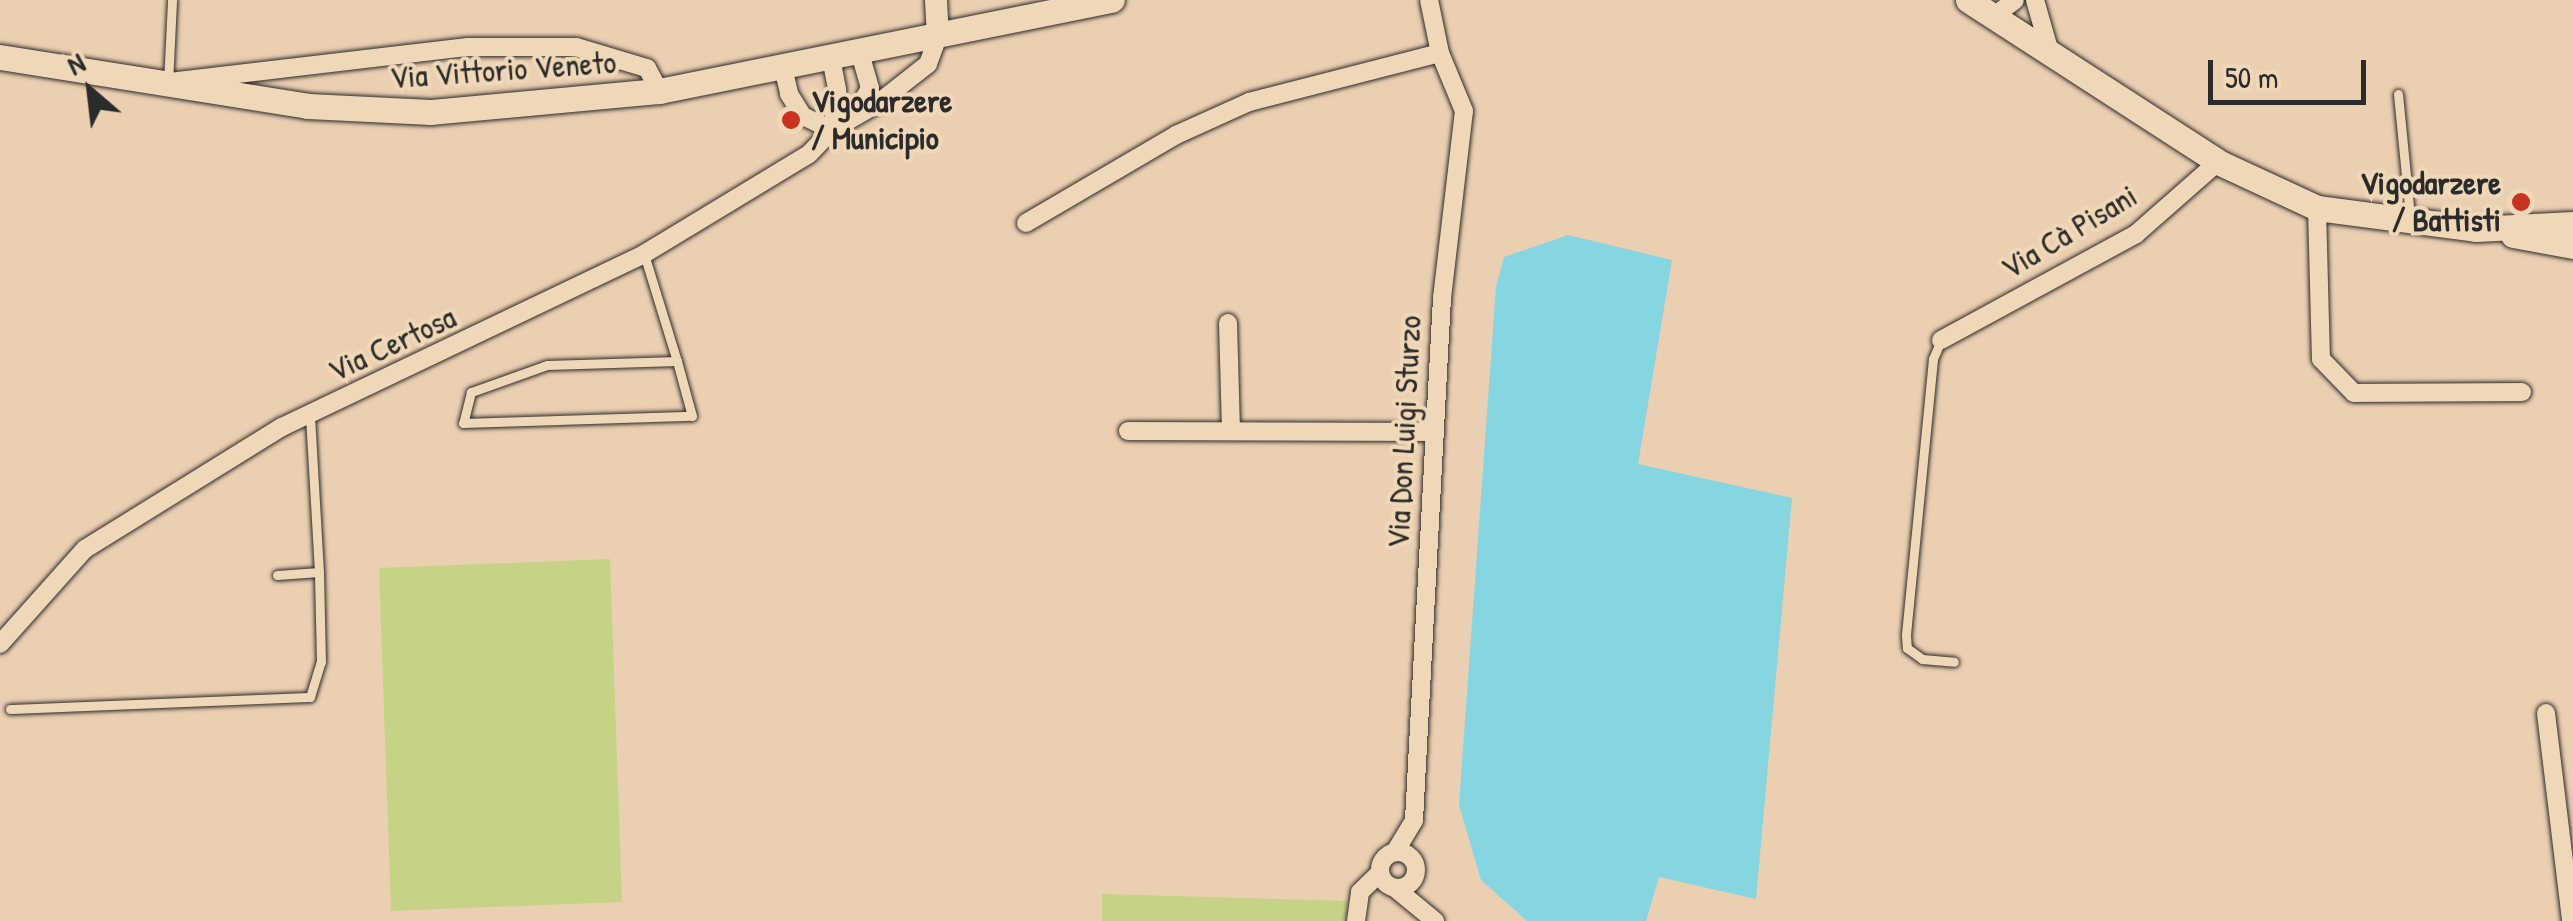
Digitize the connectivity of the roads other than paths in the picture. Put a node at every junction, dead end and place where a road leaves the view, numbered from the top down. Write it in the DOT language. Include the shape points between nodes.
graph roads {
  1 [pos="172,0"];
  2 [pos="936,0"];
  3 [pos="1112,0"];
  4 [pos="1430,0"];
  5 [pos="1968,0"];
  6 [pos="2015,0"];
  7 [pos="2034,0"];
  8 [pos="1995,8"];
  9 [pos="938,36"];
  10 [pos="2048,50"];
  11 [pos="860,52"];
  12 [pos="1440,54"];
  13 [pos="0,57"];
  14 [pos="831,58"];
  15 [pos="783,66"];
  16 [pos="168,86"];
  17 [pos="660,90"];
  18 [pos="2398,94"];
  19 [pos="854,116"];
  20 [pos="832,130"];
  21 [pos="2218,162"];
  22 [pos="2317,208"];
  23 [pos="1026,224"];
  24 [pos="2573,224"];
  25 [pos="2411,225"];
  26 [pos="2489,229"];
  27 [pos="2573,246"];
  28 [pos="644,254"];
  29 [pos="1228,323"];
  30 [pos="1941,340"];
  31 [pos="677,361"];
  32 [pos="2522,392"];
  33 [pos="310,413"];
  34 [pos="1128,431"];
  35 [pos="1231,431"];
  36 [pos="1433,432"];
  37 [pos="319,572"];
  38 [pos="277,575"];
  39 [pos="0,644"];
  40 [pos="1954,662"];
  41 [pos="10,709"];
  42 [pos="2546,712"];
  43 [pos="1414,820"];
  44 [pos="1395,852"];
  45 [pos="1414,871"];
  46 [pos="1380,873"];
  47 [pos="1395,888"];
  48 [pos="1430,917"];
  49 [pos="1356,921"];
  50 [pos="2571,921"];
  1 -- 16 [label="lane"];
  2 -- 9 [label="street"];
  3 -- 9 [label="main road, Via Vittorio Veneto"];
  4 -- 12 [label="street, Via Don Luigi Sturzo"];
  5 -- 8 [label="main road"];
  6 -- 8 [label="street"];
  7 -- 10 [label="street"];
  8 -- 10 [label="main road"];
  9 -- 11 [label="main road, Via Vittorio Veneto"];
  9 -- 19 [label="street, Via Certosa" via="928,64"];
  10 -- 21 [label="main road"];
  11 -- 14 [label="main road, Via Vittorio Veneto"];
  11 -- 19 [label="street" via="870,88"];
  12 -- 23 [label="street" via="1249,102 1176,135"];
  12 -- 36 [label="street, Via Don Luigi Sturzo" via="1464,112"];
  13 -- 16 [label="main road, Via Vittorio Veneto"];
  14 -- 15 [label="main road, Via Vittorio Veneto"];
  14 -- 20 [label="street" via="837,90"];
  15 -- 17 [label="main road, Via Vittorio Veneto"];
  15 -- 20 [label="street" via="789,94 804,116"];
  16 -- 17 [label="main road, Via Vittorio Veneto" via="308,106 431,112"];
  16 -- 17 [label="street" via="188,76 266,67 528,46 576,47 625,59 647,68"];
  18 -- 25 [label="lane"];
  19 -- 20 [label="street, Via Certosa"];
  20 -- 28 [label="street, Via Certosa" via="809,154"];
  21 -- 22 [label="main road"];
  21 -- 30 [label="street, Via Cà Pisani" via="2136,234"];
  22 -- 25 [label="main road"];
  22 -- 32 [label="street" via="2321,359 2354,393"];
  24 -- 26 [label="main road"];
  25 -- 26 [label="main road"];
  26 -- 27 [label="main road"];
  28 -- 31 [label="lane"];
  28 -- 33 [label="street, Via Certosa"];
  29 -- 35 [label="street"];
  30 -- 40 [label="lane" via="1933,359 1906,636 1907,648 1922,659"];
  31 -- 31 [label="lane" via="547,366 472,392 463,424 692,416"];
  33 -- 37 [label="lane"];
  33 -- 39 [label="street, Via Certosa" via="85,549"];
  34 -- 35 [label="street"];
  35 -- 36 [label="street"];
  36 -- 43 [label="street, Via Don Luigi Sturzo"];
  37 -- 38 [label="lane"];
  37 -- 41 [label="lane" via="321,662 310,697"];
  42 -- 50 [label="street"];
  43 -- 44 [label="street, Via Don Luigi Sturzo"];
  43 -- 45 [label="street, Via Don Luigi Sturzo"];
  44 -- 45 [label="street"];
  44 -- 46 [label="street, Via Don Luigi Sturzo"];
  45 -- 47 [label="street"];
  45 -- 48 [label="street, Via Don Luigi Sturzo"];
  46 -- 47 [label="street"];
  46 -- 49 [label="street, Via Don Luigi Sturzo" via="1360,892"];
  47 -- 48 [label="street"];
}
